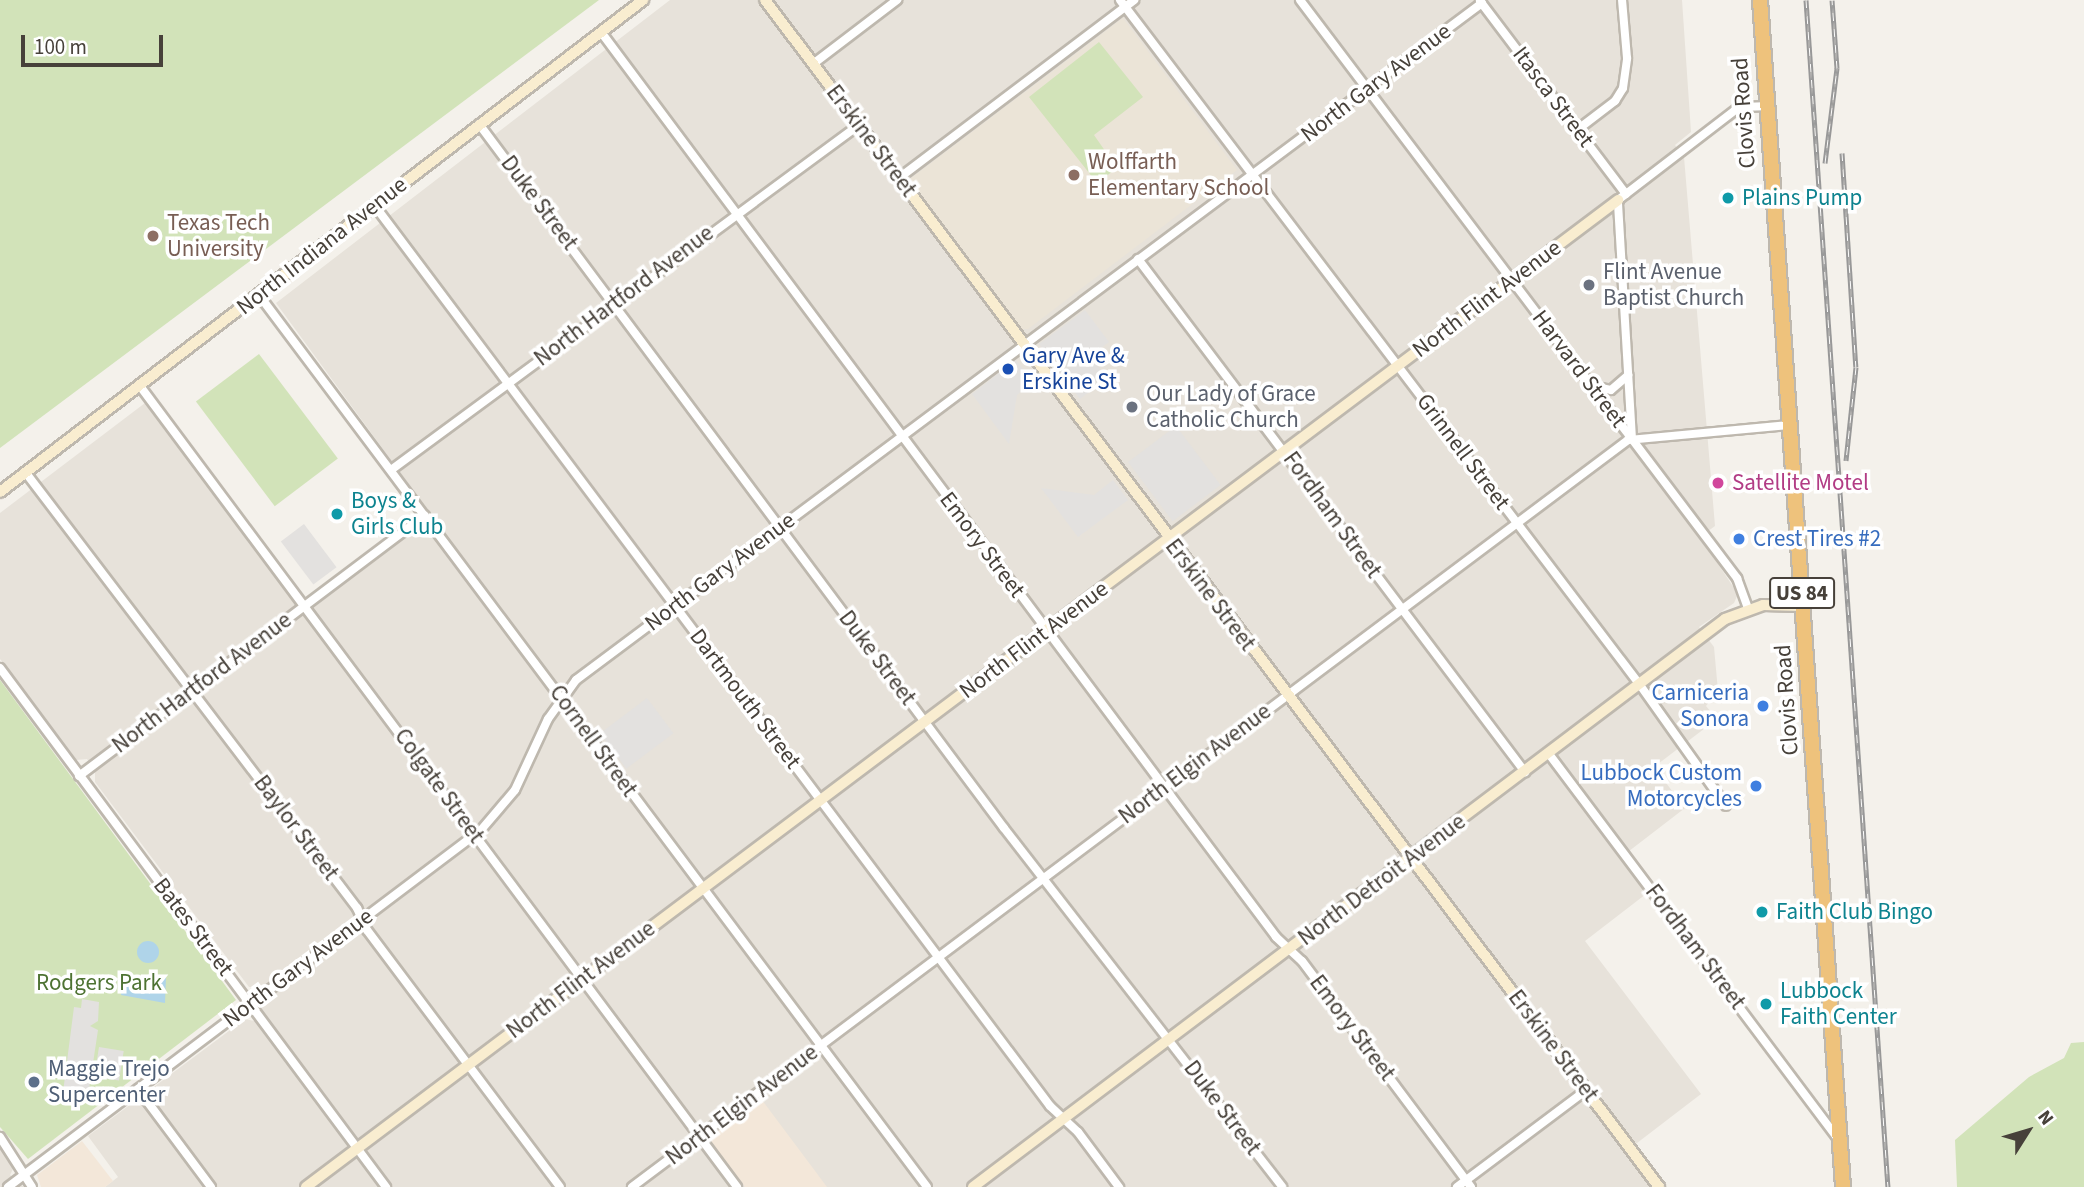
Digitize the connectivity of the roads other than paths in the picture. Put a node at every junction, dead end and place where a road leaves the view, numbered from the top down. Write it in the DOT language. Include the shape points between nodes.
graph roads {
  1 [pos="643,0"];
  2 [pos="765,0"];
  3 [pos="897,0"];
  4 [pos="1134,0"];
  5 [pos="1300,0"];
  6 [pos="1622,0"];
  7 [pos="1760,0"];
  8 [pos="1481,2"];
  9 [pos="1123,3"];
  10 [pos="601,32"];
  11 [pos="813,64"];
  12 [pos="1368,90"];
  13 [pos="1766,106"];
  14 [pos="479,124"];
  15 [pos="859,125"];
  16 [pos="1577,130"];
  17 [pos="1252,174"];
  18 [pos="899,178"];
  19 [pos="1622,197"];
  20 [pos="375,206"];
  21 [pos="736,213"];
  22 [pos="1138,259"];
  23 [pos="1512,280"];
  24 [pos="259,295"];
  25 [pos="614,304"];
  26 [pos="1023,345"];
  27 [pos="1398,366"];
  28 [pos="1628,375"];
  29 [pos="507,383"];
  30 [pos="139,386"];
  31 [pos="1592,386"];
  32 [pos="1790,425"];
  33 [pos="900,436"];
  34 [pos="1632,439"];
  35 [pos="1285,450"];
  36 [pos="391,470"];
  37 [pos="26,472"];
  38 [pos="0,492"];
  39 [pos="425,515"];
  40 [pos="1516,522"];
  41 [pos="780,527"];
  42 [pos="1168,538"];
  43 [pos="304,606"];
  44 [pos="675,606"];
  45 [pos="1803,606"];
  46 [pos="1401,608"];
  47 [pos="1748,608"];
  48 [pos="1046,631"];
  49 [pos="0,668"];
  50 [pos="1640,685"];
  51 [pos="191,691"];
  52 [pos="1286,695"];
  53 [pos="561,698"];
  54 [pos="925,722"];
  55 [pos="1549,754"];
  56 [pos="1525,772"];
  57 [pos="79,776"];
  58 [pos="1163,787"];
  59 [pos="821,800"];
  60 [pos="1726,806"];
  61 [pos="475,834"];
  62 [pos="1410,858"];
  63 [pos="1042,878"];
  64 [pos="703,889"];
  65 [pos="362,920"];
  66 [pos="1289,949"];
  67 [pos="939,957"];
  68 [pos="582,980"];
  69 [pos="250,1005"];
  70 [pos="1168,1040"];
  71 [pos="821,1046"];
  72 [pos="469,1065"];
  73 [pos="138,1089"];
  74 [pos="1586,1090"];
  75 [pos="1064,1118"];
  76 [pos="0,1137"];
  77 [pos="699,1137"];
  78 [pos="1840,1141"];
  79 [pos="357,1149"];
  80 [pos="25,1174"];
  81 [pos="1469,1184"];
  82 [pos="8,1187"];
  83 [pos="32,1187"];
  84 [pos="211,1187"];
  85 [pos="306,1187"];
  86 [pos="386,1187"];
  87 [pos="560,1187"];
  88 [pos="632,1187"];
  89 [pos="737,1187"];
  90 [pos="927,1187"];
  91 [pos="973,1187"];
  92 [pos="1119,1187"];
  93 [pos="1282,1187"];
  94 [pos="1457,1187"];
  95 [pos="1659,1187"];
  96 [pos="1843,1187"];
  1 -- 10 [label="street, North Indiana Avenue"];
  2 -- 11 [label="street, Erskine Street"];
  3 -- 11 [label="street"];
  4 -- 9 [label="street"];
  5 -- 12 [label="street, Harvard Street"];
  6 -- 16 [label="street" via="1627,58 1623,88 1615,101"];
  7 -- 13 [label="highway, Clovis Road / US 84"];
  8 -- 12 [label="street, North Gary Avenue"];
  8 -- 16 [label="street, Itasca Street"];
  9 -- 17 [label="street, Grinnell Street"];
  9 -- 18 [label="street"];
  10 -- 14 [label="street, North Indiana Avenue"];
  10 -- 21 [label="street, Emory Street"];
  11 -- 15 [label="street, Erskine Street"];
  12 -- 17 [label="street, North Gary Avenue"];
  12 -- 23 [label="street, Harvard Street"];
  13 -- 19 [label="street, North Flint Avenue" via="1740,107"];
  13 -- 32 [label="highway, Clovis Road / US 84"];
  14 -- 20 [label="street, North Indiana Avenue"];
  14 -- 25 [label="street, Duke Street"];
  15 -- 18 [label="street, Erskine Street"];
  15 -- 21 [label="street, North Hartford Avenue"];
  16 -- 19 [label="street, Itasca Street"];
  17 -- 22 [label="street, North Gary Avenue"];
  17 -- 27 [label="street, Grinnell Street"];
  18 -- 26 [label="street, Erskine Street"];
  19 -- 23 [label="street, North Flint Avenue"];
  19 -- 28 [label="street"];
  20 -- 24 [label="street, North Indiana Avenue"];
  20 -- 29 [label="street, Dartmouth Street"];
  21 -- 25 [label="street, North Hartford Avenue"];
  21 -- 33 [label="street, Emory Street"];
  22 -- 26 [label="street, North Gary Avenue"];
  22 -- 35 [label="street, Fordham Street"];
  23 -- 27 [label="street, North Flint Avenue"];
  23 -- 31 [label="street, Harvard Street"];
  24 -- 30 [label="street, North Indiana Avenue"];
  24 -- 36 [label="street, Cornell Street"];
  25 -- 29 [label="street, North Hartford Avenue"];
  25 -- 41 [label="street, Duke Street"];
  26 -- 33 [label="street, North Gary Avenue"];
  26 -- 42 [label="street, Erskine Street"];
  27 -- 35 [label="street, North Flint Avenue"];
  27 -- 40 [label="street, Grinnell Street"];
  28 -- 31 [label="street" via="1611,390"];
  28 -- 34 [label="street"];
  29 -- 36 [label="street, North Hartford Avenue"];
  29 -- 44 [label="street, Dartmouth Street"];
  30 -- 37 [label="street, North Indiana Avenue"];
  30 -- 43 [label="street, Colgate Street"];
  31 -- 34 [label="street, Harvard Street"];
  32 -- 34 [label="street"];
  32 -- 45 [label="highway, Clovis Road / US 84"];
  33 -- 41 [label="street, North Gary Avenue"];
  33 -- 48 [label="street, Emory Street"];
  34 -- 40 [label="street, North Elgin Avenue"];
  34 -- 47 [label="street, Harvard Street" via="1737,578"];
  35 -- 42 [label="street, North Flint Avenue"];
  35 -- 46 [label="street, Fordham Street"];
  36 -- 39 [label="street, Cornell Street"];
  37 -- 38 [label="street, North Indiana Avenue"];
  37 -- 51 [label="street, Baylor Street"];
  39 -- 43 [label="street, North Hartford Avenue"];
  39 -- 53 [label="street, Cornell Street"];
  40 -- 46 [label="street, North Elgin Avenue"];
  40 -- 50 [label="street, Grinnell Street"];
  41 -- 44 [label="street, North Gary Avenue"];
  41 -- 54 [label="street, Duke Street"];
  42 -- 48 [label="street, North Flint Avenue"];
  42 -- 52 [label="street, Erskine Street"];
  43 -- 51 [label="street, North Hartford Avenue"];
  43 -- 61 [label="street, Colgate Street"];
  44 -- 53 [label="street, North Gary Avenue" via="576,680"];
  44 -- 59 [label="street, Dartmouth Street"];
  45 -- 47 [label="street, North Detroit Avenue"];
  45 -- 78 [label="highway, Clovis Road / US 84"];
  46 -- 52 [label="street, North Elgin Avenue"];
  46 -- 56 [label="street, Fordham Street"];
  47 -- 50 [label="street, North Detroit Avenue" via="1725,619"];
  48 -- 54 [label="street, North Flint Avenue"];
  48 -- 58 [label="street, Emory Street"];
  49 -- 57 [label="street, Bates Street"];
  50 -- 55 [label="street, North Detroit Avenue"];
  50 -- 60 [label="street, Grinnell Street"];
  51 -- 57 [label="street, North Hartford Avenue"];
  51 -- 65 [label="street, Baylor Street"];
  52 -- 58 [label="street, North Elgin Avenue"];
  52 -- 62 [label="street, Erskine Street"];
  53 -- 61 [label="street, North Gary Avenue" via="515,790"];
  53 -- 64 [label="street, Cornell Street"];
  54 -- 59 [label="street, North Flint Avenue"];
  54 -- 63 [label="street, Duke Street"];
  55 -- 56 [label="street, North Detroit Avenue"];
  55 -- 78 [label="street, Fordham Street"];
  56 -- 62 [label="street, North Detroit Avenue"];
  57 -- 69 [label="street, Bates Street"];
  58 -- 63 [label="street, North Elgin Avenue"];
  58 -- 66 [label="street, Emory Street"];
  59 -- 64 [label="street, North Flint Avenue"];
  59 -- 67 [label="street, Dartmouth Street"];
  61 -- 65 [label="street, North Gary Avenue"];
  61 -- 68 [label="street, Colgate Street"];
  62 -- 66 [label="street, North Detroit Avenue"];
  62 -- 74 [label="street, Erskine Street"];
  63 -- 67 [label="street, North Elgin Avenue"];
  63 -- 70 [label="street, Duke Street"];
  64 -- 68 [label="street, North Flint Avenue"];
  64 -- 71 [label="street, Cornell Street"];
  65 -- 69 [label="street, North Gary Avenue"];
  65 -- 72 [label="street, Baylor Street"];
  66 -- 70 [label="street, North Detroit Avenue"];
  66 -- 81 [label="street, Emory Street"];
  67 -- 71 [label="street, North Elgin Avenue"];
  67 -- 75 [label="street, Dartmouth Street"];
  68 -- 72 [label="street, North Flint Avenue"];
  68 -- 77 [label="street, Colgate Street"];
  69 -- 73 [label="street, North Gary Avenue"];
  69 -- 79 [label="street, Bates Street"];
  70 -- 75 [label="street, North Detroit Avenue"];
  70 -- 93 [label="street, Duke Street"];
  71 -- 77 [label="street, North Elgin Avenue"];
  71 -- 90 [label="street, Cornell Street"];
  72 -- 79 [label="street, North Flint Avenue"];
  72 -- 87 [label="street, Baylor Street"];
  73 -- 80 [label="street, North Gary Avenue"];
  73 -- 84 [label="street"];
  74 -- 81 [label="street"];
  74 -- 95 [label="street, Erskine Street"];
  75 -- 91 [label="street, North Detroit Avenue"];
  75 -- 92 [label="street, Dartmouth Street"];
  76 -- 80 [label="street"];
  77 -- 88 [label="street, North Elgin Avenue"];
  77 -- 89 [label="street, Colgate Street"];
  78 -- 96 [label="highway, Clovis Road / US 84"];
  79 -- 85 [label="street, North Flint Avenue"];
  79 -- 86 [label="street, Bates Street"];
  80 -- 82 [label="street, North Gary Avenue"];
  80 -- 83 [label="street"];
  81 -- 94 [label="street"];
}
